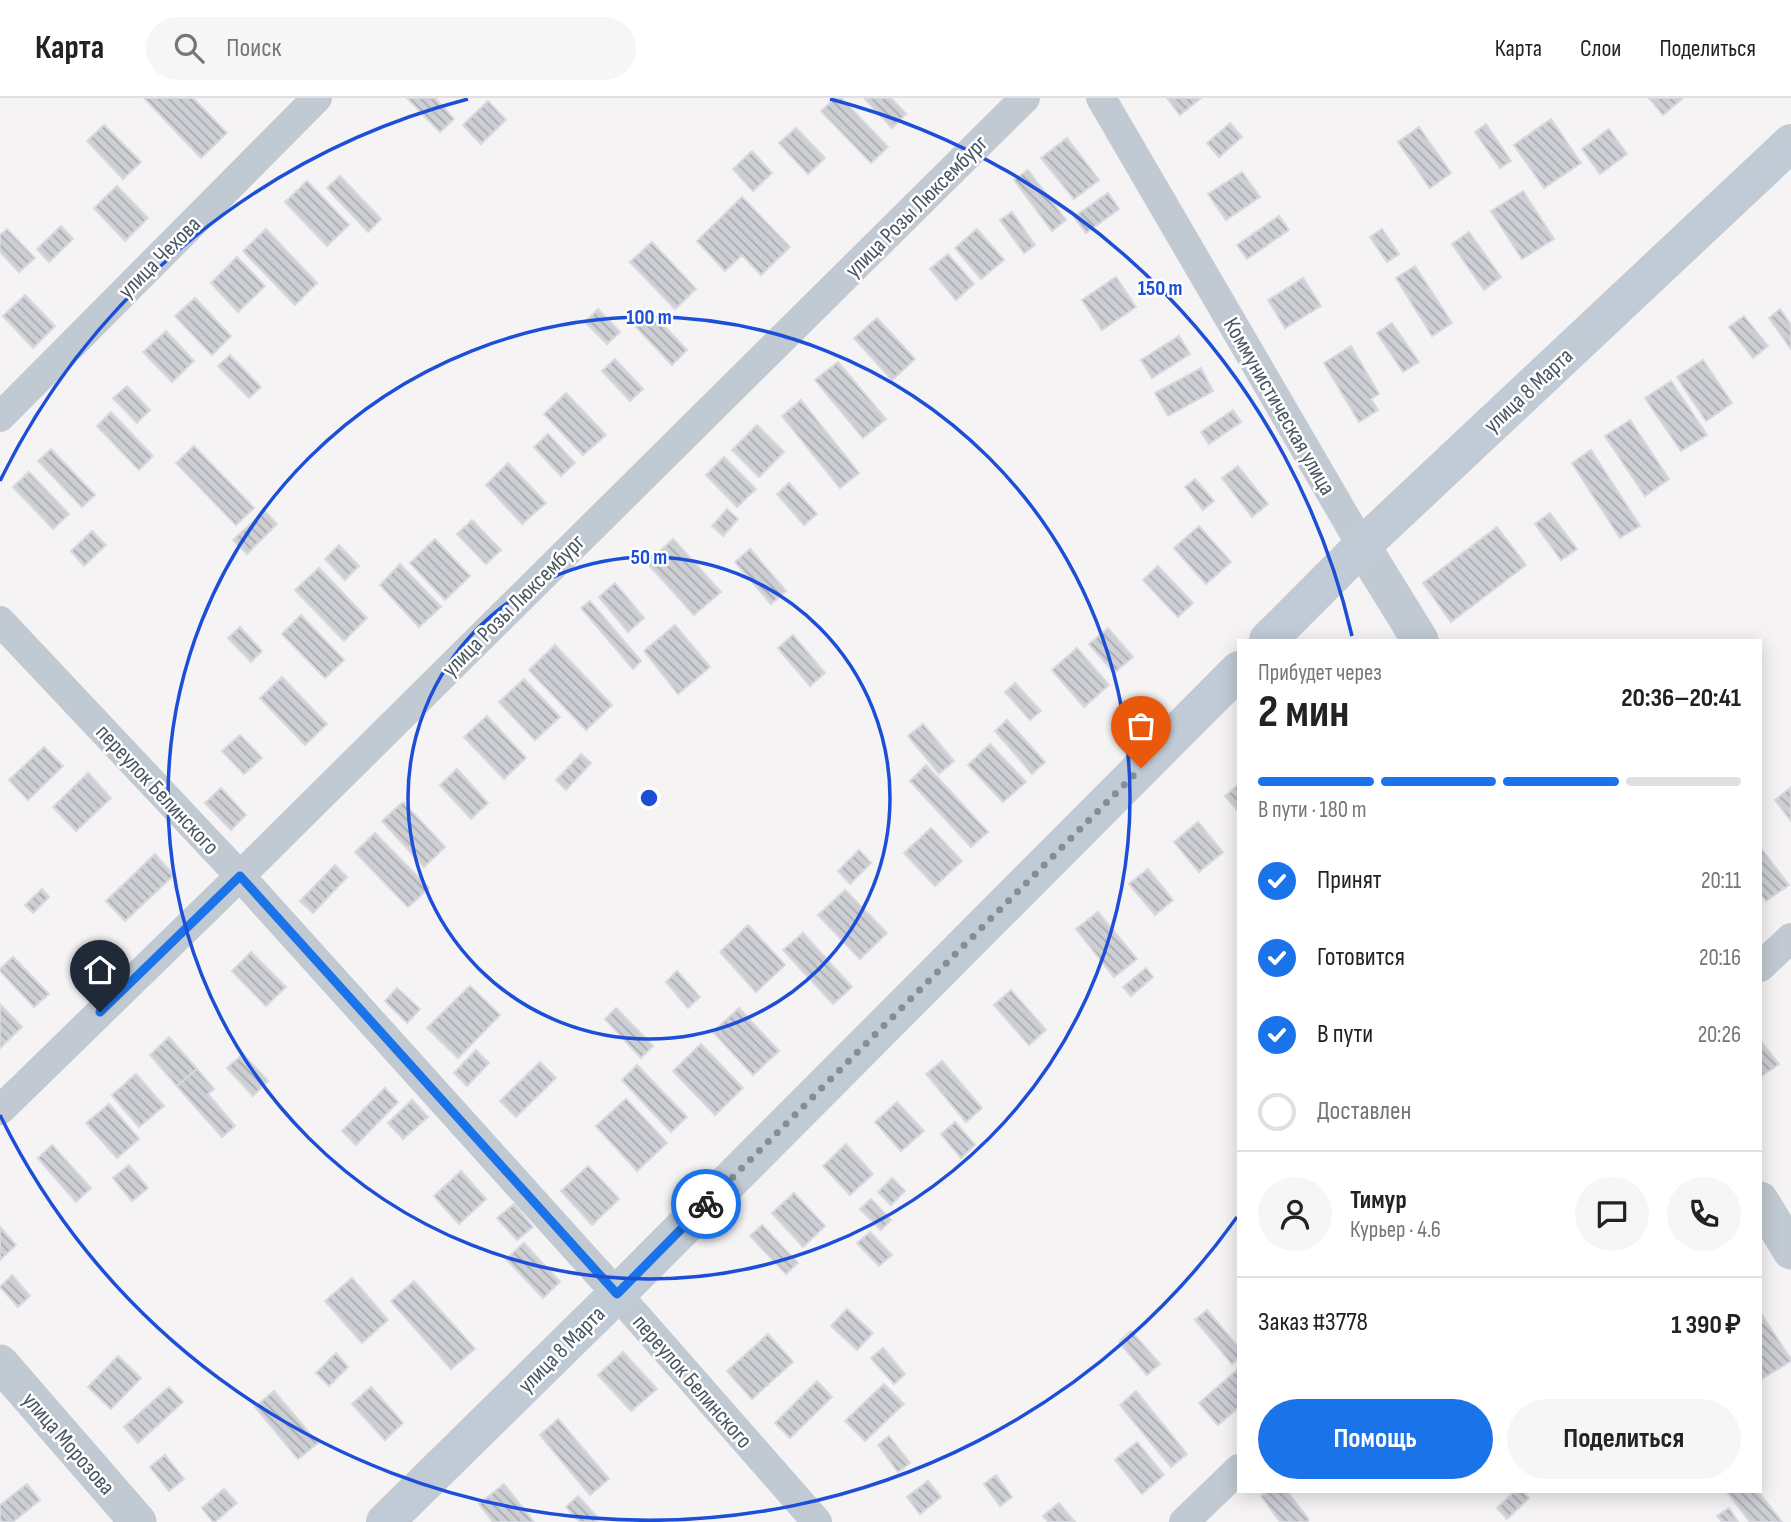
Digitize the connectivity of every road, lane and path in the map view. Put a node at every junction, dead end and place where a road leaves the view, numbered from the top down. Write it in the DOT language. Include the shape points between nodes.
graph roads {
  1 [pos="317,98"];
  2 [pos="1025,98"];
  3 [pos="1101,98"];
  4 [pos="1791,143"];
  5 [pos="0,417"];
  6 [pos="1362,546"];
  7 [pos="0,621"];
  8 [pos="1269,639"];
  9 [pos="1419,639"];
  10 [pos="1237,672"];
  11 [pos="240,876"];
  12 [pos="1791,938"];
  13 [pos="1762,965"];
  14 [pos="0,1110"];
  15 [pos="1762,1203"];
  16 [pos="1791,1251"];
  17 [pos="617,1294"];
  18 [pos="0,1363"];
  19 [pos="1237,1471"];
  20 [pos="138,1522"];
  21 [pos="385,1522"];
  22 [pos="817,1522"];
  23 [pos="1184,1522"];
  1 -- 5 [label="street, улица Чехова"];
  2 -- 11 [label="street, улица Розы Люксембург"];
  3 -- 6 [label="street, Коммунистическая улица"];
  4 -- 6 [label="main road, улица 8 Марта"];
  6 -- 8 [label="main road, улица 8 Марта"];
  6 -- 9 [label="street, Коммунистическая улица"];
  7 -- 11 [label="street, переулок Белинского"];
  10 -- 17 [label="main road, улица 8 Марта"];
  11 -- 14 [label="street, улица Розы Люксембург"];
  11 -- 17 [label="street, переулок Белинского"];
  12 -- 13 [label="street"];
  15 -- 16 [label="street"];
  17 -- 21 [label="main road, улица 8 Марта"];
  17 -- 22 [label="street, переулок Белинского"];
  18 -- 20 [label="street, улица Морозова"];
  19 -- 23 [label="street"];
}
